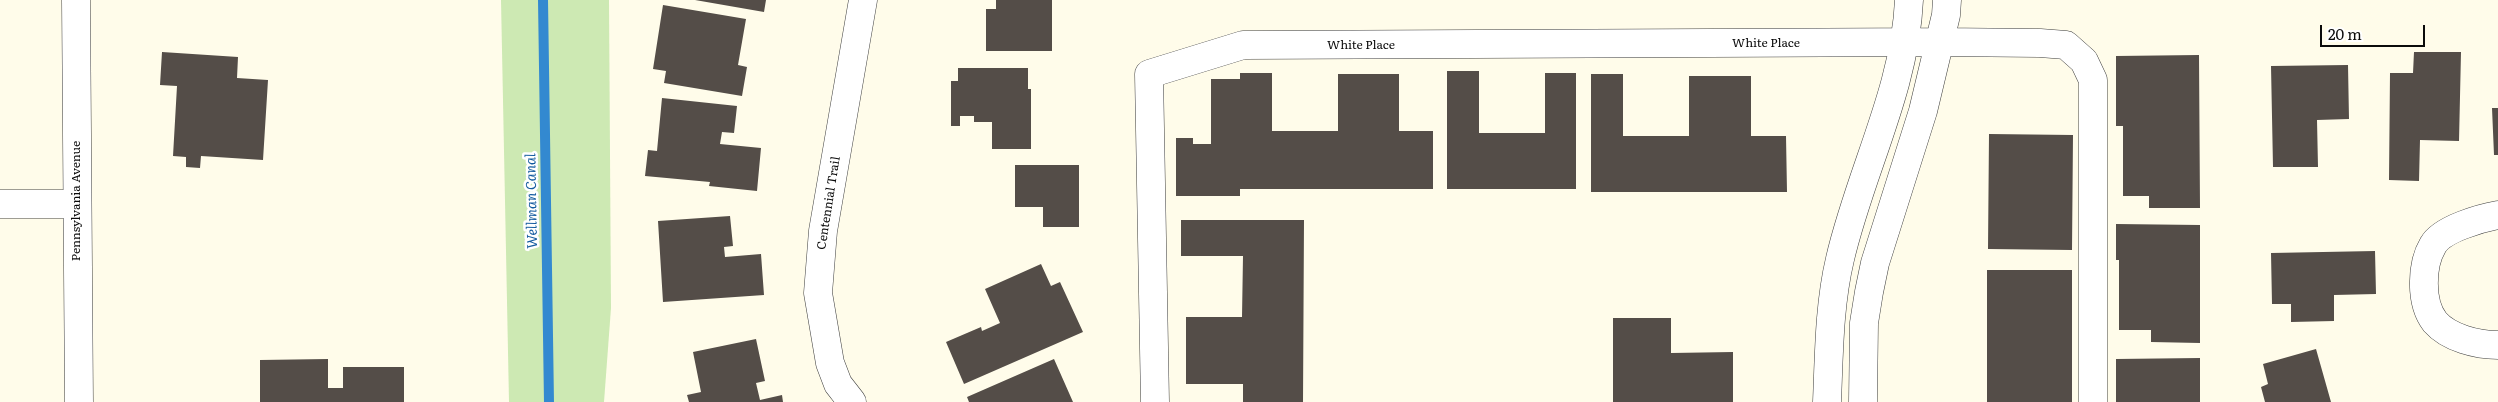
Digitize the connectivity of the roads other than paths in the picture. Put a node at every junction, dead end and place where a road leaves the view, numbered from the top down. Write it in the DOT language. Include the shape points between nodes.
graph roads {
  1 [pos="76,0"];
  2 [pos="863,0"];
  3 [pos="1909,0"];
  4 [pos="1947,0"];
  5 [pos="1940,42"];
  6 [pos="1904,43"];
  7 [pos="0,204"];
  8 [pos="76,204"];
  9 [pos="2498,215"];
  10 [pos="2498,345"];
  11 [pos="79,402"];
  12 [pos="852,402"];
  13 [pos="1155,402"];
  14 [pos="1827,402"];
  15 [pos="1863,402"];
  16 [pos="2093,402"];
  1 -- 8 [label="street, Pennsylvania Avenue"];
  2 -- 12 [label="street, Centennial Trail" via="823,231 818,293 830,363 838,384"];
  3 -- 6 [label="street"];
  4 -- 5 [label="street"];
  5 -- 6 [label="street, White Place"];
  5 -- 15 [label="street" via="1923,111 1875,263 1864,323"];
  5 -- 16 [label="street, White Place" via="2066,45 2084,61 2093,80"];
  6 -- 13 [label="street, White Place" via="1242,45 1149,74"];
  6 -- 14 [label="street" via="1886,114 1840,259 1834,294"];
  7 -- 8 [label="street"];
  8 -- 11 [label="street, Pennsylvania Avenue"];
  9 -- 10 [label="street" via="2456,228 2433,244 2423,273 2425,299 2434,322 2457,338"];
}
